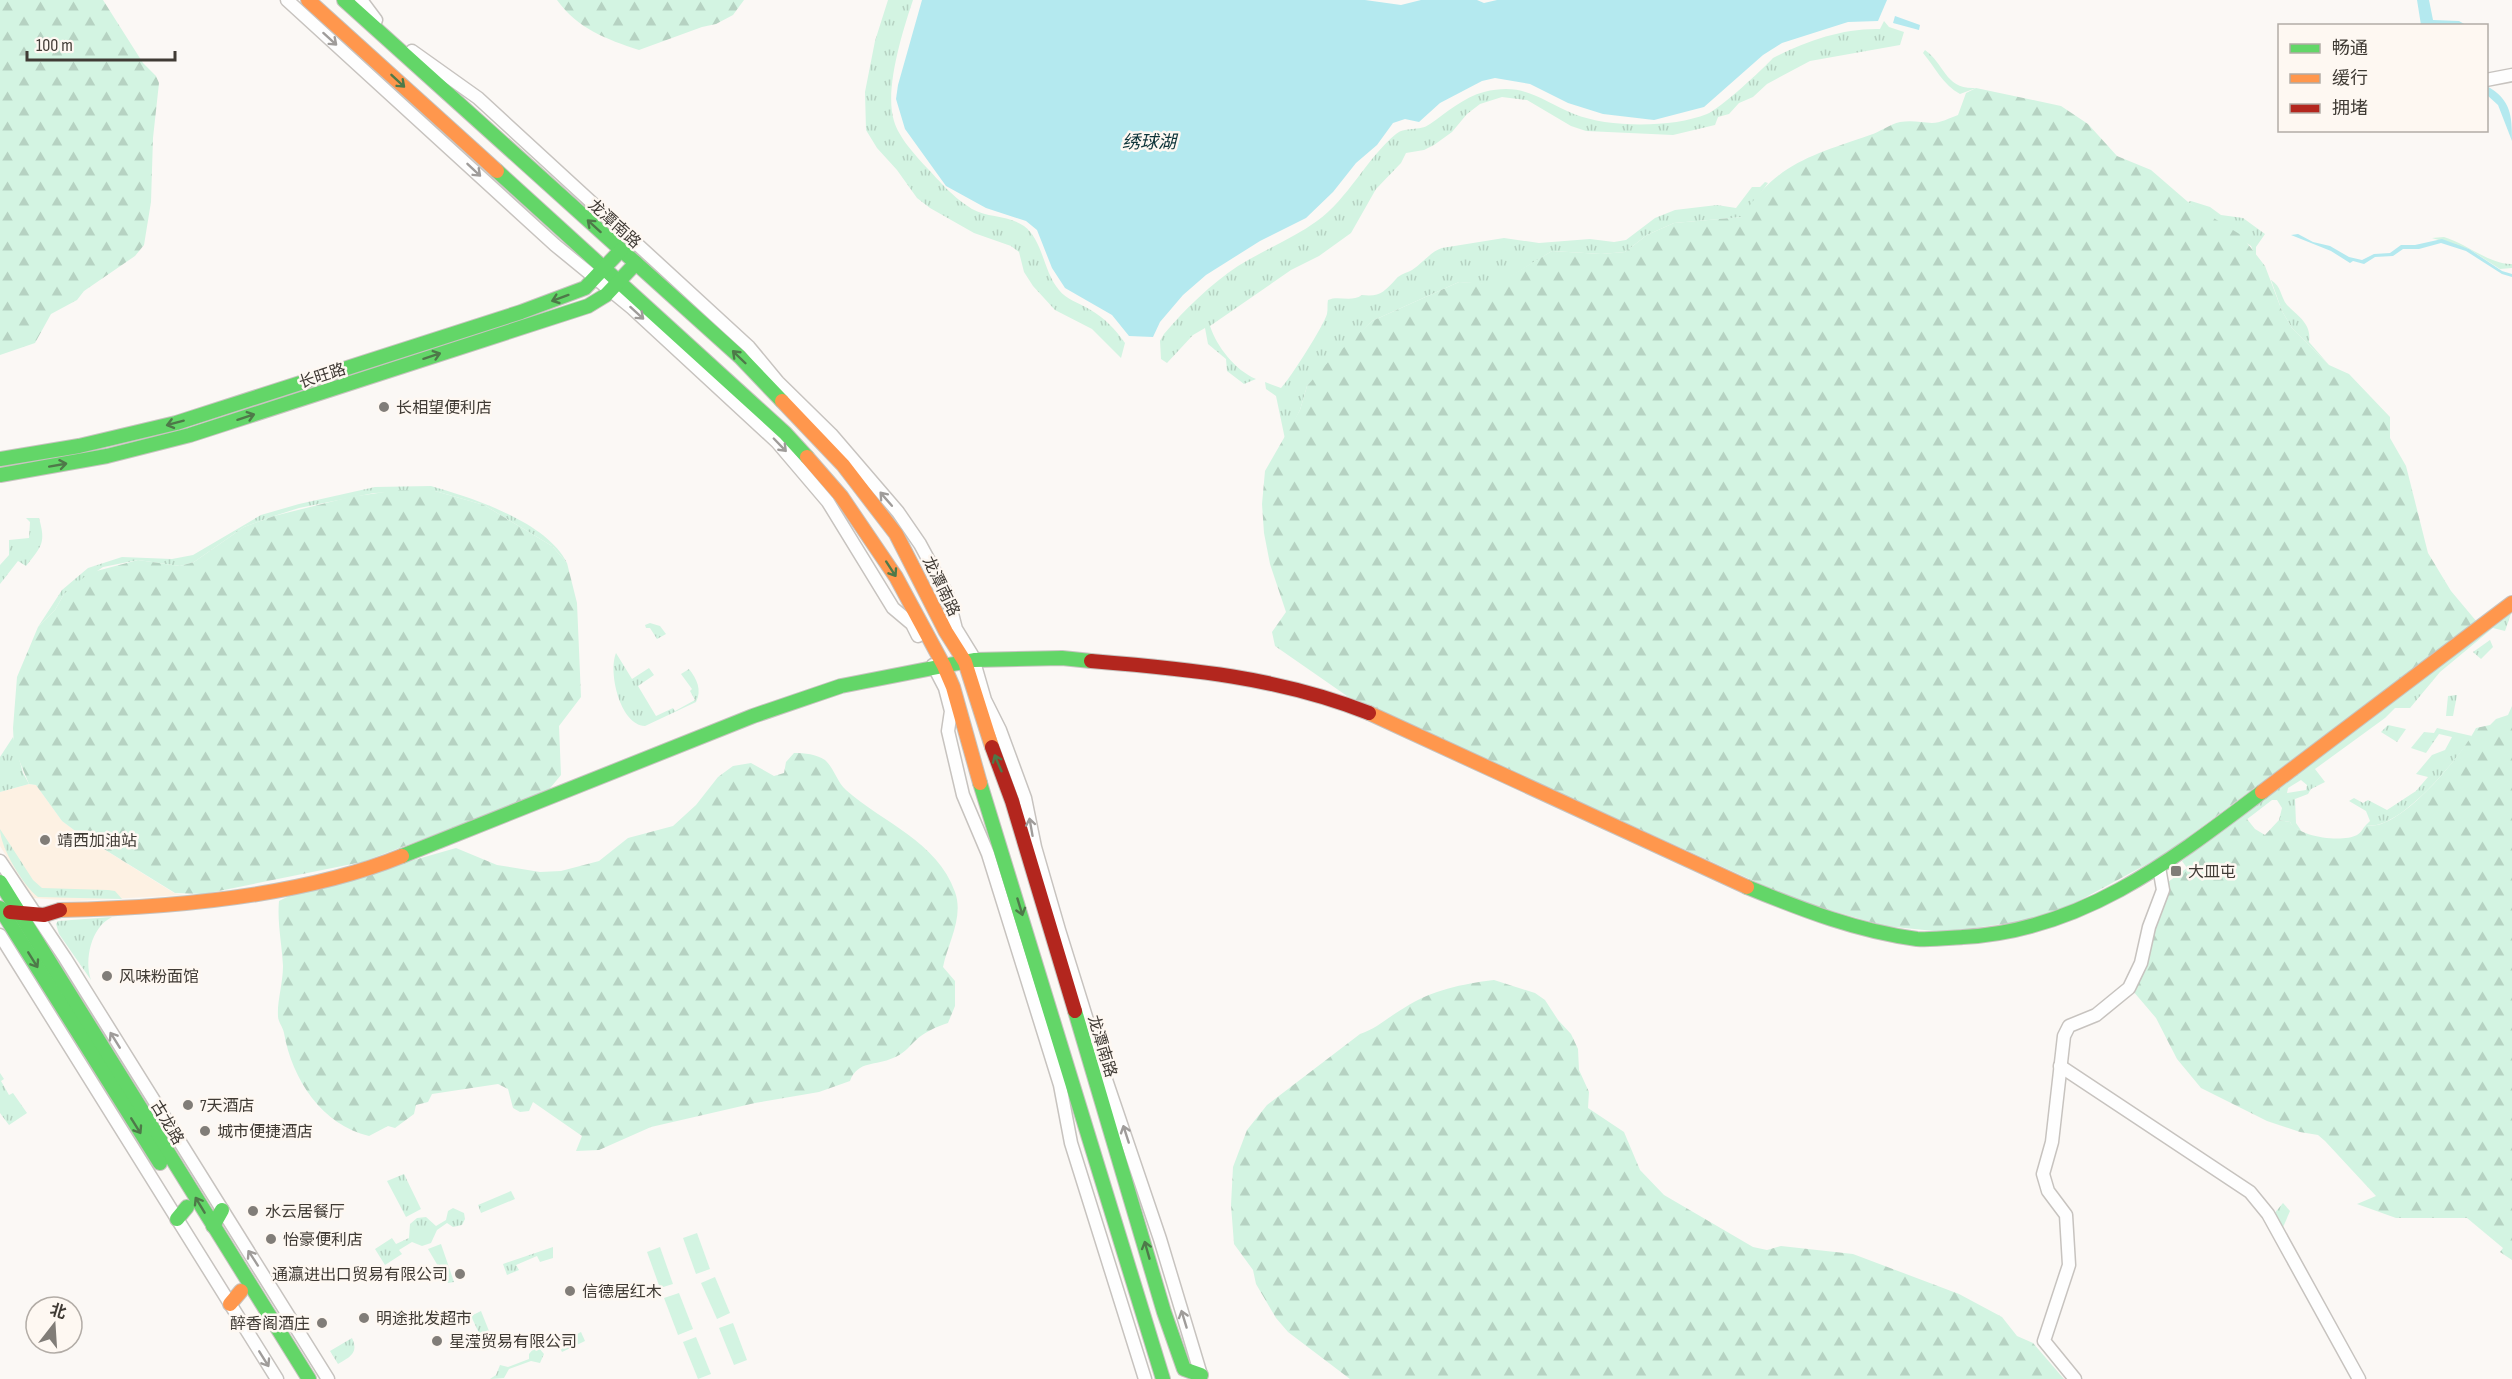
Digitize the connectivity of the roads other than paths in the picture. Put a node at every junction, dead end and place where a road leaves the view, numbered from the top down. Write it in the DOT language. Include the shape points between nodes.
graph roads {
  1 [pos="287,0"];
  2 [pos="344,0"];
  3 [pos="315,2"];
  4 [pos="367,13"];
  5 [pos="2512,75"];
  6 [pos="2488,80"];
  7 [pos="466,109"];
  8 [pos="449,126"];
  9 [pos="621,250"];
  10 [pos="636,263"];
  11 [pos="601,273"];
  12 [pos="615,286"];
  13 [pos="0,459"];
  14 [pos="0,475"];
  15 [pos="909,527"];
  16 [pos="906,550"];
  17 [pos="921,579"];
  18 [pos="902,588"];
  19 [pos="2512,603"];
  20 [pos="969,661"];
  21 [pos="939,667"];
  22 [pos="990,743"];
  23 [pos="970,749"];
  24 [pos="0,861"];
  25 [pos="2159,867"];
  26 [pos="0,882"];
  27 [pos="12,908"];
  28 [pos="0,935"];
  29 [pos="132,1066"];
  30 [pos="2060,1066"];
  31 [pos="1071,1073"];
  32 [pos="118,1084"];
  33 [pos="1060,1085"];
  34 [pos="101,1098"];
  35 [pos="187,1207"];
  36 [pos="222,1210"];
  37 [pos="177,1220"];
  38 [pos="213,1226"];
  39 [pos="241,1292"];
  40 [pos="230,1304"];
  41 [pos="1201,1376"];
  42 [pos="277,1379"];
  43 [pos="297,1379"];
  44 [pos="309,1379"];
  45 [pos="328,1379"];
  46 [pos="1145,1379"];
  47 [pos="1163,1379"];
  48 [pos="2074,1379"];
  49 [pos="2359,1379"];
  1 -- 11 [label="street, one-way" via="555,245"];
  2 -- 4 [label="main road, 龙潭南路"];
  3 -- 8 [label="main road, one-way"];
  4 -- 7 [label="main road, 龙潭南路"];
  15 -- 4 [label="street, one-way" via="831,434 773,377 749,347 478,98 426,62"];
  5 -- 6 [label="street"];
  7 -- 8 [label="main road"];
  9 -- 7 [label="main road, 龙潭南路, one-way"];
  8 -- 11 [label="main road"];
  9 -- 10 [label="main road, 龙潭南路"];
  9 -- 11 [label="main road, 长旺路"];
  10 -- 12 [label="main road, 长旺路"];
  16 -- 10 [label="main road, 龙潭南路, one-way" via="822,441 740,357"];
  11 -- 12 [label="main road"];
  11 -- 13 [label="main road, 长旺路, one-way" via="585,288 557,299 223,409 100,441"];
  14 -- 12 [label="main road, 长旺路, one-way" via="97,458 190,435 588,306"];
  12 -- 18 [label="main road, one-way" via="761,409 815,464 867,532"];
  12 -- 21 [label="street, one-way" via="797,463 828,502 893,608 912,624"];
  15 -- 16 [label="main road"];
  15 -- 20 [label="street" via="947,594"];
  16 -- 17 [label="main road, 龙潭南路"];
  17 -- 18 [label="main road"];
  17 -- 20 [label="main road, 龙潭南路" via="946,632"];
  18 -- 21 [label="main road"];
  19 -- 25 [label="main road" via="2242,809"];
  20 -- 21 [label="main road"];
  20 -- 22 [label="main road, 龙潭南路"];
  20 -- 25 [label="main road" via="1062,658 1179,667 1272,683 1353,707 1777,900 1838,923 1919,939 1989,936 2022,930 2088,906"];
  41 -- 20 [label="street, one-way" via="1059,930 1025,798"];
  21 -- 23 [label="main road"];
  21 -- 27 [label="main road" via="841,686 775,708 357,871 236,897 54,913"];
  21 -- 33 [label="street" via="951,711 948,731 963,795 988,854"];
  22 -- 23 [label="main road"];
  41 -- 22 [label="main road, 龙潭南路, one-way" via="1184,1369 1164,1312 1012,801"];
  23 -- 31 [label="main road, one-way"];
  24 -- 27 [label="street"];
  25 -- 30 [label="street" via="2163,890 2133,981 2106,1009 2069,1026"];
  26 -- 27 [label="main road, 古龙路"];
  29 -- 27 [label="street, one-way"];
  27 -- 32 [label="main road, 古龙路"];
  28 -- 34 [label="street"];
  29 -- 32 [label="main road"];
  29 -- 36 [label="street"];
  30 -- 48 [label="street" via="2052,1142 2043,1174 2048,1191 2066,1215 2069,1265 2044,1341"];
  30 -- 49 [label="street" via="2257,1199"];
  31 -- 33 [label="main road"];
  31 -- 47 [label="main road"];
  32 -- 34 [label="main road"];
  32 -- 35 [label="main road, 古龙路, one-way"];
  38 -- 32 [label="main road, 古龙路, one-way"];
  33 -- 46 [label="street" via="1071,1143"];
  34 -- 37 [label="street"];
  35 -- 37 [label="main road"];
  35 -- 39 [label="main road, 古龙路"];
  36 -- 38 [label="main road"];
  45 -- 36 [label="street, one-way"];
  37 -- 40 [label="street"];
  38 -- 44 [label="main road, 古龙路"];
  39 -- 40 [label="main road"];
  39 -- 43 [label="main road, 古龙路"];
  40 -- 42 [label="street, one-way"];
}
